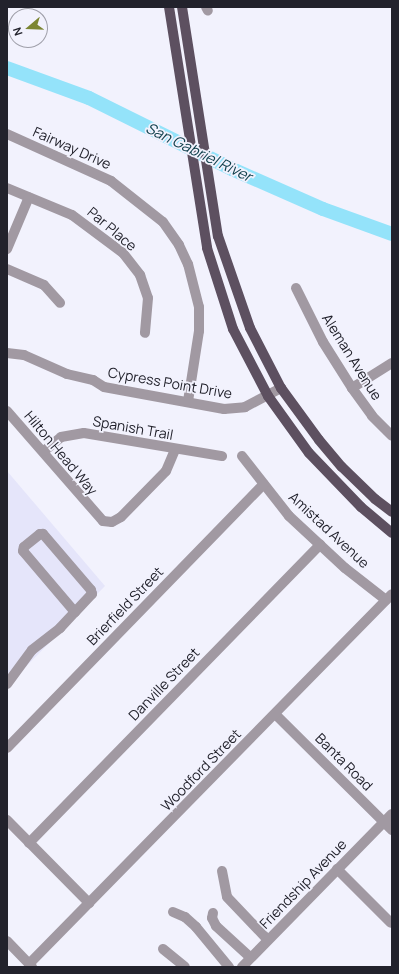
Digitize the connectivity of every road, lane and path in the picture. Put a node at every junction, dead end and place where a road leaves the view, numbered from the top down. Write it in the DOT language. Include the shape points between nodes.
graph roads {
  1 [pos="169,7"];
  2 [pos="182,7"];
  3 [pos="7,134"];
  4 [pos="7,188"];
  5 [pos="29,197"];
  6 [pos="7,249"];
  7 [pos="7,269"];
  8 [pos="296,288"];
  9 [pos="60,304"];
  10 [pos="145,333"];
  11 [pos="7,354"];
  12 [pos="392,363"];
  13 [pos="281,388"];
  14 [pos="352,388"];
  15 [pos="268,396"];
  16 [pos="188,401"];
  17 [pos="7,411"];
  18 [pos="392,436"];
  19 [pos="175,450"];
  20 [pos="44,451"];
  21 [pos="222,456"];
  22 [pos="242,456"];
  23 [pos="264,484"];
  24 [pos="392,512"];
  25 [pos="392,533"];
  26 [pos="320,545"];
  27 [pos="389,597"];
  28 [pos="75,612"];
  29 [pos="7,684"];
  30 [pos="275,714"];
  31 [pos="7,748"];
  32 [pos="392,814"];
  33 [pos="7,820"];
  34 [pos="384,821"];
  35 [pos="392,830"];
  36 [pos="29,842"];
  37 [pos="337,870"];
  38 [pos="222,871"];
  39 [pos="89,904"];
  40 [pos="173,912"];
  41 [pos="213,913"];
  42 [pos="391,922"];
  43 [pos="268,940"];
  44 [pos="7,941"];
  45 [pos="163,949"];
  46 [pos="251,958"];
  47 [pos="31,966"];
  48 [pos="185,967"];
  49 [pos="229,967"];
  50 [pos="242,967"];
  1 -- 15 [label="main road" via="208,254 222,300 245,355"];
  2 -- 13 [label="main road" via="213,211 225,260 250,328"];
  3 -- 16 [label="street, Fairway Drive" via="111,180 163,222 188,264 199,307 199,330"];
  4 -- 5 [label="street, Par Place"];
  5 -- 6 [label="street"];
  5 -- 10 [label="street, Par Place" via="72,215 123,253 140,275 148,298"];
  7 -- 9 [label="street" via="44,285"];
  8 -- 14 [label="street, Aleman Avenue" via="323,342"];
  11 -- 16 [label="street, Cypress Point Drive" via="24,355 67,374 93,380 104,387"];
  12 -- 14 [label="street"];
  13 -- 15 [label="street, Cypress Point Drive"];
  13 -- 24 [label="main road" via="342,467"];
  14 -- 18 [label="street, Aleman Avenue" via="372,416"];
  15 -- 16 [label="street, Cypress Point Drive" via="236,409"];
  15 -- 25 [label="main road" via="328,475"];
  17 -- 20 [label="street, Hilton Head Way"];
  19 -- 20 [label="street, Spanish Trail" via="73,433 61,437"];
  19 -- 20 [label="street, Hilton Head Way" via="166,471 121,517 112,522 103,521 94,513"];
  19 -- 21 [label="street, Spanish Trail"];
  22 -- 23 [label="street, Amistad Avenue"];
  23 -- 26 [label="street, Amistad Avenue" via="289,516"];
  23 -- 31 [label="street, Brierfield Street"];
  26 -- 27 [label="street, Amistad Avenue"];
  26 -- 36 [label="street, Danville Street"];
  27 -- 30 [label="street, Woodford Street"];
  28 -- 28 [label="street" via="92,594 91,590 43,534 40,534 24,547 23,551"];
  28 -- 29 [label="street" via="60,628 32,650"];
  30 -- 34 [label="street, Banta Road"];
  30 -- 39 [label="street, Woodford Street"];
  32 -- 34 [label="street"];
  33 -- 36 [label="street"];
  34 -- 35 [label="street, Banta Road"];
  34 -- 37 [label="street, Friendship Avenue"];
  36 -- 39 [label="street"];
  37 -- 42 [label="street"];
  37 -- 43 [label="street, Friendship Avenue"];
  38 -- 43 [label="street" via="227,898"];
  39 -- 47 [label="street, Woodford Street"];
  40 -- 49 [label="street" via="185,917"];
  41 -- 46 [label="street" via="212,918 216,926"];
  43 -- 46 [label="street, Friendship Avenue"];
  44 -- 47 [label="street"];
  45 -- 48 [label="street"];
  46 -- 50 [label="street, Friendship Avenue"];
}
